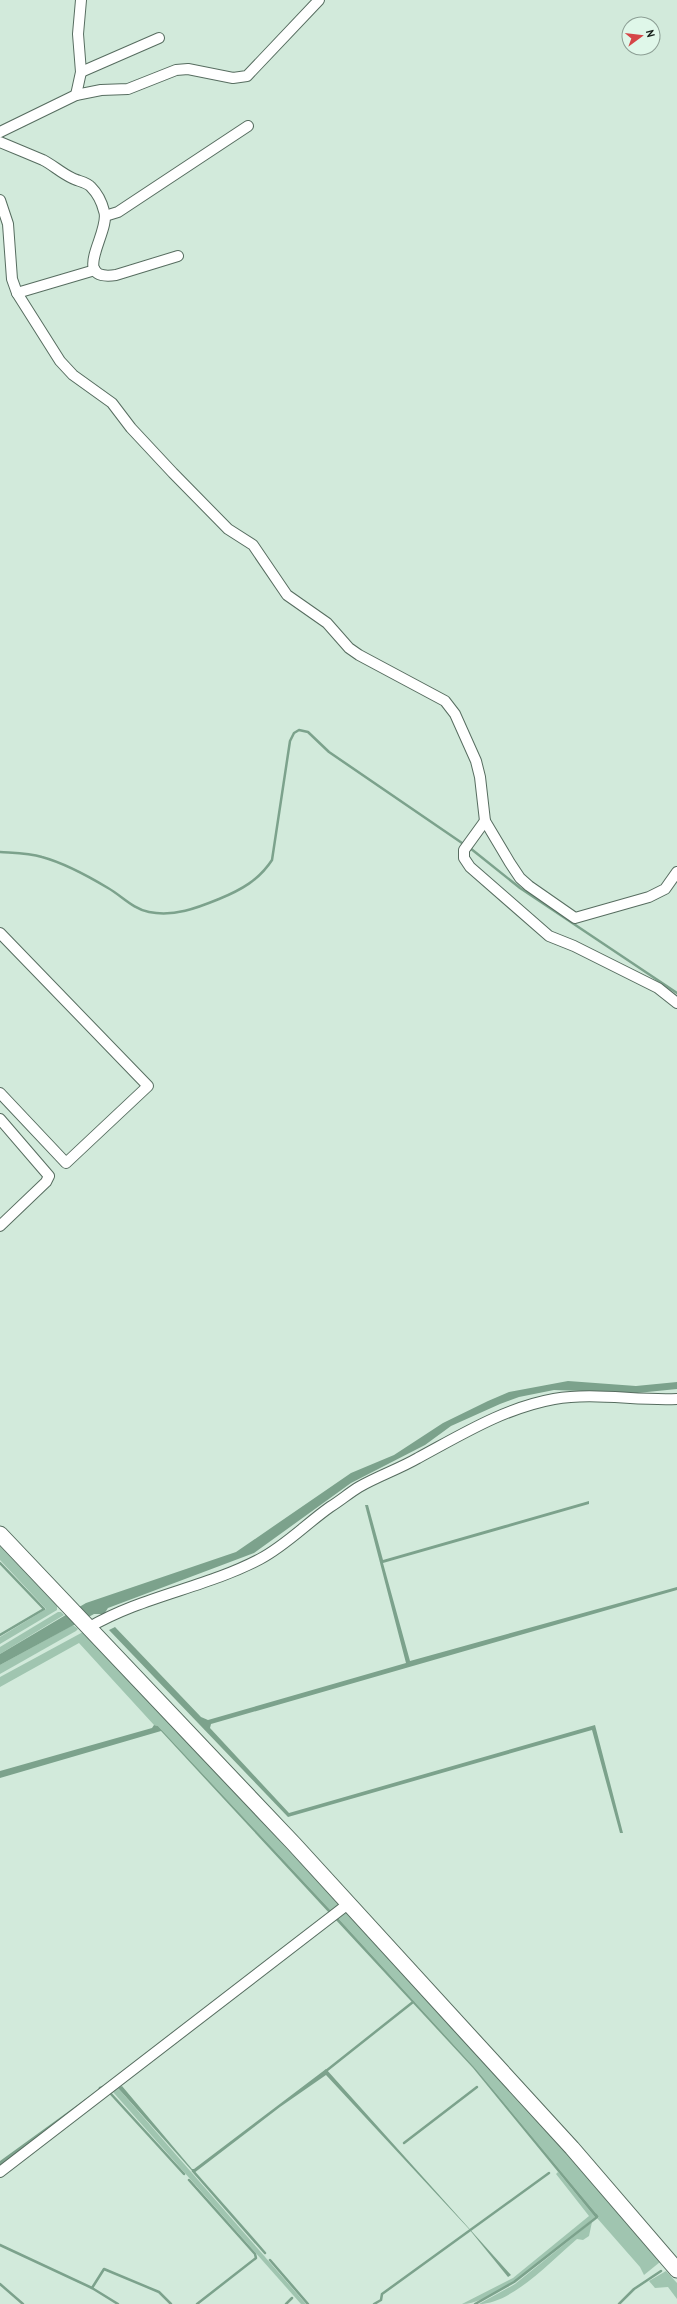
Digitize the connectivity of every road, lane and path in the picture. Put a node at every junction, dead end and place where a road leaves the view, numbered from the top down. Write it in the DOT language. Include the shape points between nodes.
graph roads {
  1 [pos="80,0"];
  2 [pos="319,0"];
  3 [pos="159,38"];
  4 [pos="81,72"];
  5 [pos="76,95"];
  6 [pos="248,126"];
  7 [pos="0,132"];
  8 [pos="0,142"];
  9 [pos="0,200"];
  10 [pos="105,216"];
  11 [pos="178,256"];
  12 [pos="95,270"];
  13 [pos="17,293"];
  14 [pos="485,821"];
  15 [pos="677,872"];
  16 [pos="0,933"];
  17 [pos="677,1003"];
  18 [pos="0,1093"];
  19 [pos="0,1119"];
  20 [pos="39,1135"];
  21 [pos="26,1148"];
  22 [pos="0,1226"];
  23 [pos="677,1399"];
  24 [pos="0,1534"];
  25 [pos="86,1626"];
  26 [pos="348,1904"];
  27 [pos="0,2172"];
  28 [pos="677,2270"];
  1 -- 4 [label="street" via="78,34"];
  2 -- 5 [label="street" via="247,76 233,78 188,69 176,70 128,89 101,90"];
  3 -- 4 [label="street"];
  4 -- 5 [label="street"];
  5 -- 7 [label="street"];
  6 -- 10 [label="street" via="118,212"];
  8 -- 10 [label="street" via="44,161 90,186 98,197"];
  9 -- 13 [label="street" via="8,224 12,279"];
  10 -- 12 [label="street" via="106,222 94,255"];
  11 -- 12 [label="street" via="106,277 97,274"];
  12 -- 13 [label="street"];
  13 -- 14 [label="street" via="60,361 73,375 112,403 131,428 228,529 252,545 287,595 327,624 359,655 445,701 455,714 476,761"];
  14 -- 15 [label="street" via="520,878 575,918 650,897 665,889"];
  14 -- 17 [label="street" via="464,850 464,858 470,867 549,936 658,988"];
  16 -- 20 [label="street" via="148,1086 66,1162"];
  18 -- 20 [label="street"];
  19 -- 21 [label="street"];
  20 -- 21 [label="street"];
  21 -- 22 [label="street" via="49,1176 46,1182"];
  23 -- 25 [label="street" via="560,1398 498,1416 360,1487 273,1552 255,1562 133,1606"];
  24 -- 25 [label="main road"];
  25 -- 26 [label="main road"];
  26 -- 27 [label="street"];
  26 -- 28 [label="main road" via="572,2148"];
}
